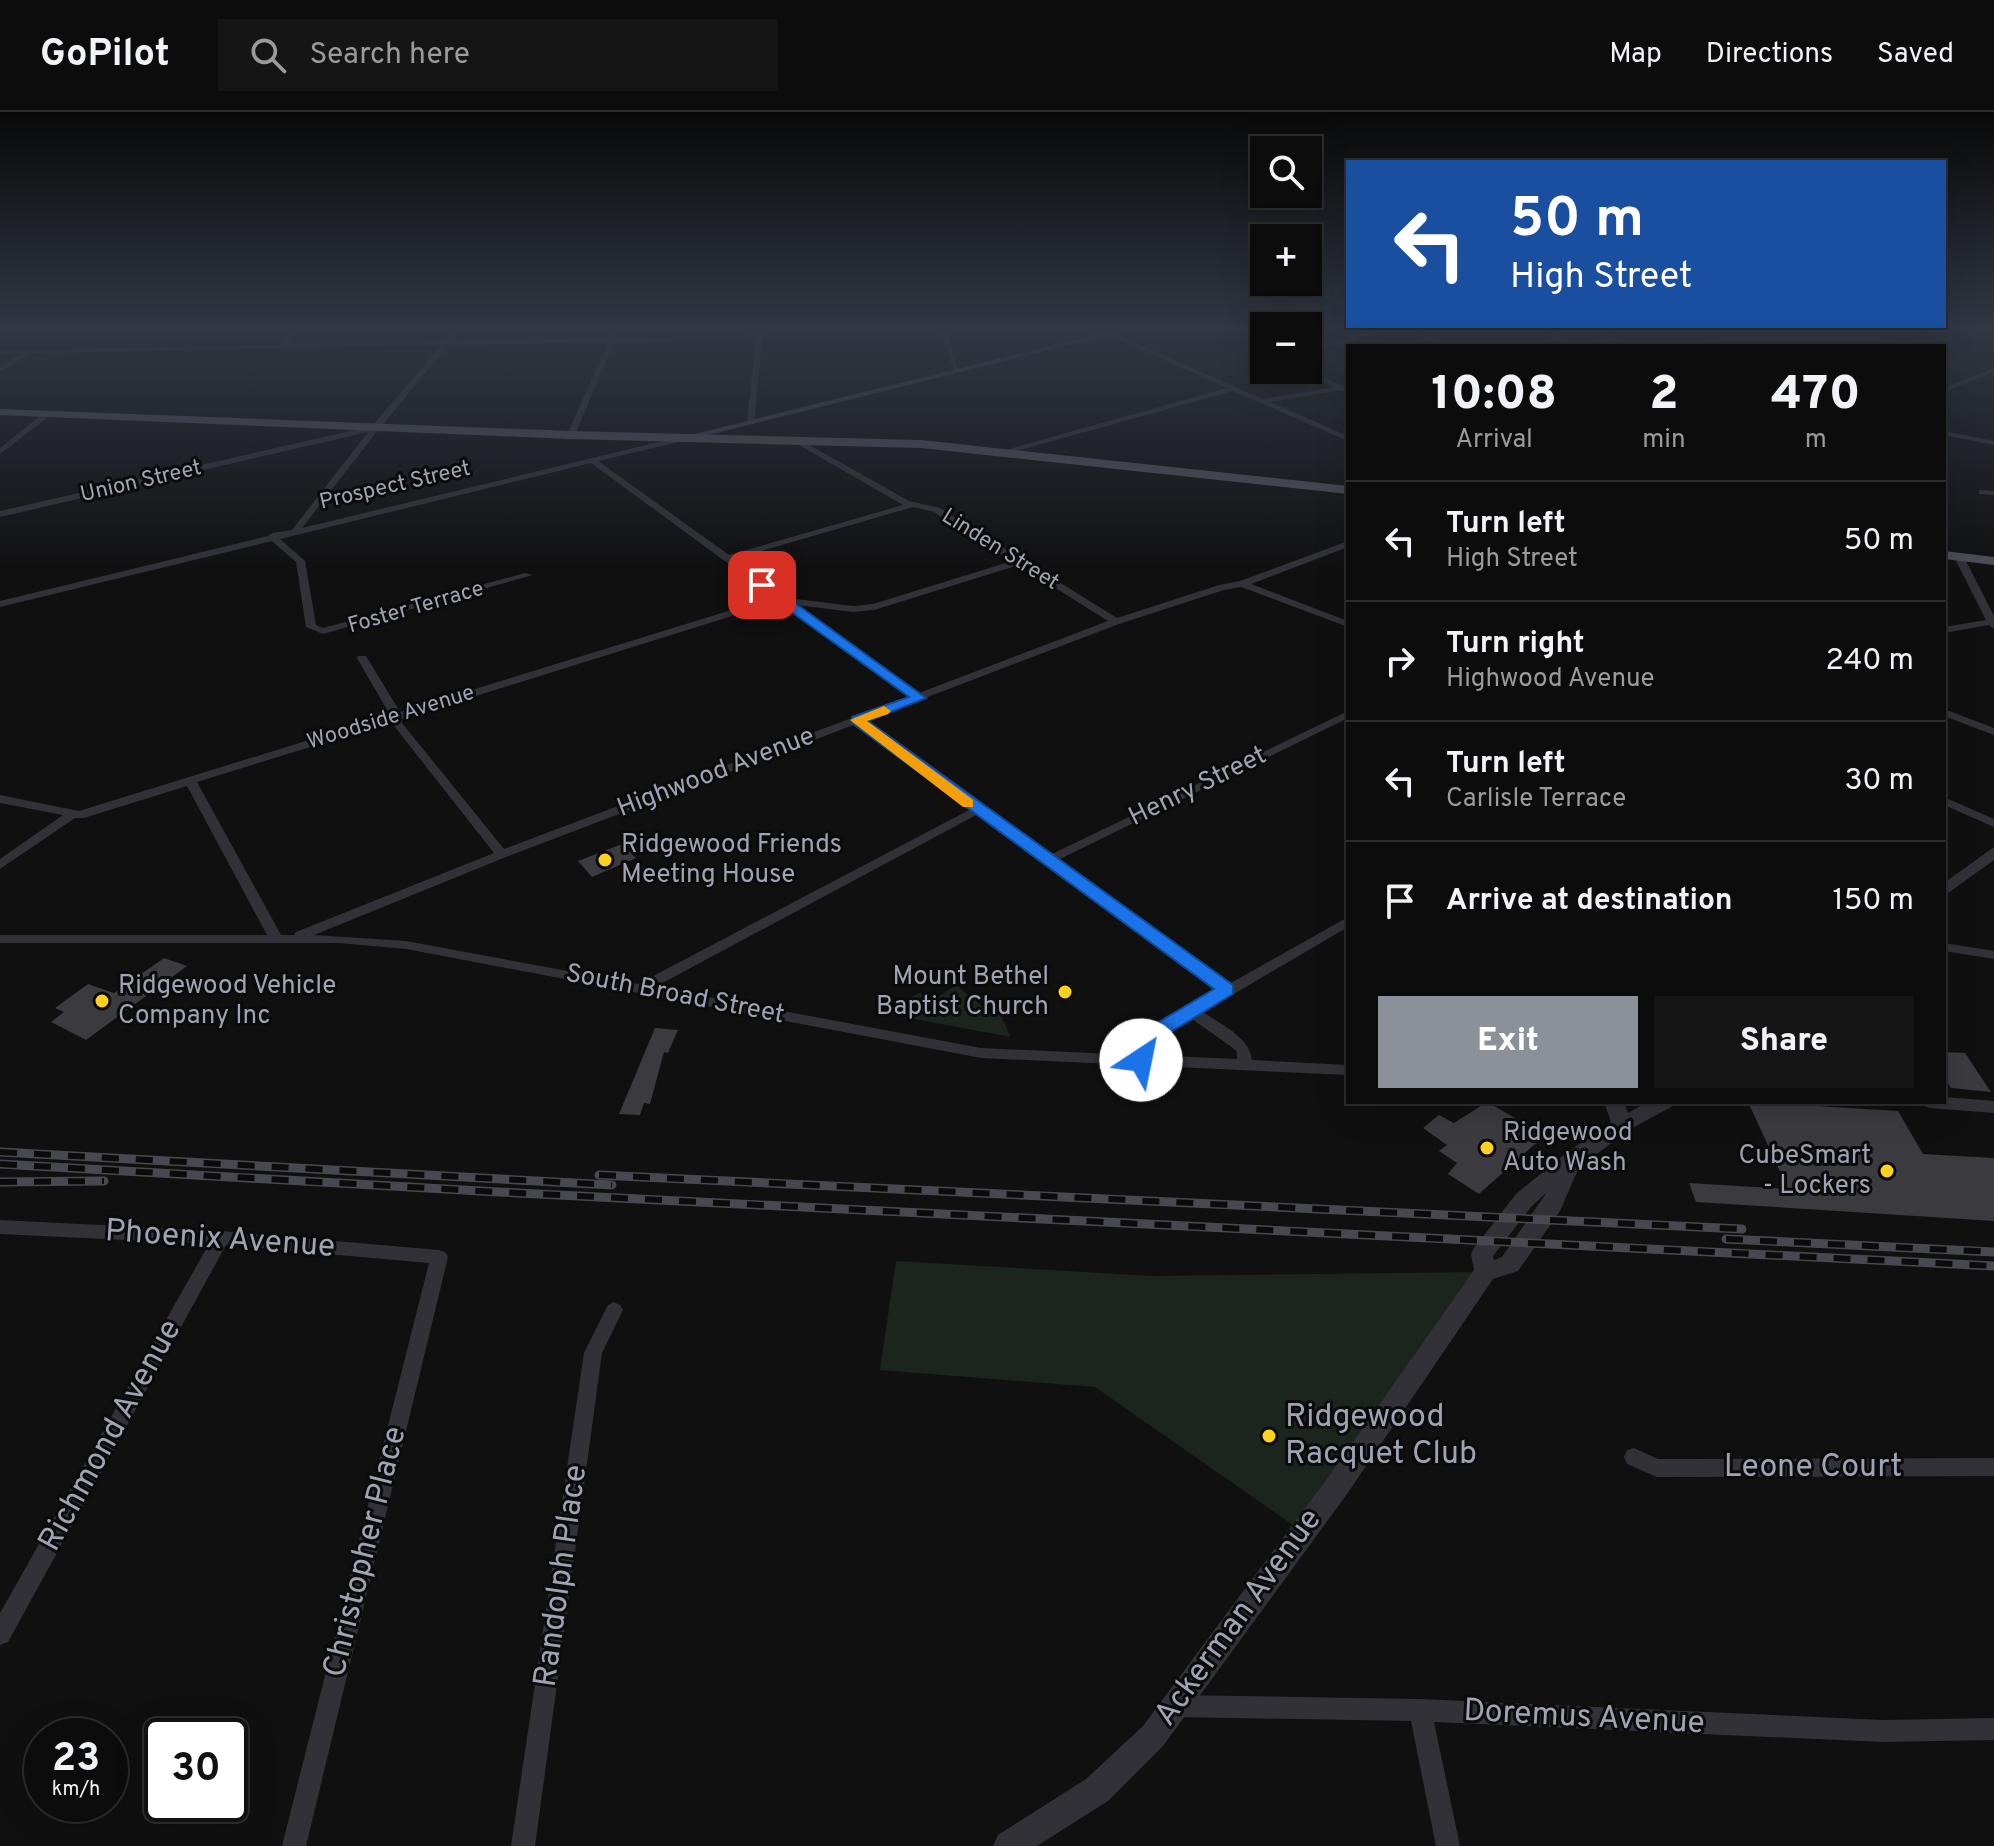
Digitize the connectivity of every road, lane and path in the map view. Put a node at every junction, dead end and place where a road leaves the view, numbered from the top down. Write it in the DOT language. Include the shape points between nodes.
graph roads {
  1 [pos="390,411"];
  2 [pos="581,411"];
  3 [pos="752,411"];
  4 [pos="796,411"];
  5 [pos="1154,411"];
  6 [pos="1283,411"];
  7 [pos="0,412"];
  8 [pos="48,414"];
  9 [pos="751,422"];
  10 [pos="375,428"];
  11 [pos="1946,433"];
  12 [pos="571,435"];
  13 [pos="688,437"];
  14 [pos="1346,438"];
  15 [pos="797,440"];
  16 [pos="1994,443"];
  17 [pos="0,452"];
  18 [pos="1005,453"];
  19 [pos="593,461"];
  20 [pos="1346,490"];
  21 [pos="1982,492"];
  22 [pos="1994,493"];
  23 [pos="911,505"];
  24 [pos="0,514"];
  25 [pos="296,530"];
  26 [pos="272,536"];
  27 [pos="1346,545"];
  28 [pos="1951,556"];
  29 [pos="726,559"];
  30 [pos="1994,561"];
  31 [pos="1019,562"];
  32 [pos="528,575"];
  33 [pos="1237,585"];
  34 [pos="782,599"];
  35 [pos="0,604"];
  36 [pos="1116,622"];
  37 [pos="1346,623"];
  38 [pos="1992,624"];
  39 [pos="1946,630"];
  40 [pos="362,658"];
  41 [pos="919,698"];
  42 [pos="1946,713"];
  43 [pos="1346,715"];
  44 [pos="395,717"];
  45 [pos="857,720"];
  46 [pos="1994,732"];
  47 [pos="190,780"];
  48 [pos="0,799"];
  49 [pos="1946,802"];
  50 [pos="977,810"];
  51 [pos="72,814"];
  52 [pos="1994,823"];
  53 [pos="1994,852"];
  54 [pos="502,854"];
  55 [pos="1049,860"];
  56 [pos="0,865"];
  57 [pos="1946,889"];
  58 [pos="1346,922"];
  59 [pos="276,938"];
  60 [pos="293,938"];
  61 [pos="0,939"];
  62 [pos="1946,947"];
  63 [pos="1994,955"];
  64 [pos="642,988"];
  65 [pos="1227,990"];
  66 [pos="1192,1012"];
  67 [pos="1141,1060"];
  68 [pos="1245,1065"];
  69 [pos="1346,1070"];
  70 [pos="1946,1103"];
  71 [pos="1615,1104"];
  72 [pos="1660,1104"];
  73 [pos="1994,1107"];
  74 [pos="1622,1125"];
  75 [pos="0,1227"];
  76 [pos="221,1238"];
  77 [pos="439,1257"];
  78 [pos="614,1310"];
  79 [pos="1634,1457"];
  80 [pos="1994,1467"];
  81 [pos="0,1634"];
  82 [pos="1174,1706"];
  83 [pos="1420,1710"];
  84 [pos="1994,1729"];
  85 [pos="294,1846"];
  86 [pos="523,1846"];
  87 [pos="1009,1846"];
  88 [pos="1448,1846"];
  1 -- 10 [label="street"];
  2 -- 12 [label="street"];
  3 -- 9 [label="street"];
  4 -- 9 [label="main road, Prospect Street"];
  5 -- 18 [label="street"];
  6 -- 14 [label="street"];
  7 -- 8 [label="main road"];
  8 -- 10 [label="main road"];
  8 -- 17 [label="street"];
  9 -- 13 [label="main road, Prospect Street"];
  10 -- 12 [label="main road"];
  10 -- 24 [label="street, Union Street"];
  10 -- 25 [label="street"];
  11 -- 16 [label="street"];
  12 -- 13 [label="main road"];
  13 -- 15 [label="main road"];
  13 -- 19 [label="street, Prospect Street"];
  15 -- 18 [label="main road"];
  15 -- 23 [label="street, Linden Street"];
  18 -- 20 [label="main road"];
  19 -- 25 [label="street, Prospect Street"];
  19 -- 29 [label="street"];
  21 -- 22 [label="street"];
  23 -- 29 [label="street"];
  23 -- 31 [label="street, Linden Street" via="937,510"];
  25 -- 26 [label="street, Prospect Street"];
  26 -- 32 [label="street, Foster Terrace" via="300,561 315,630 339,629"];
  26 -- 35 [label="street, Prospect Street"];
  27 -- 33 [label="street, Highwood Avenue"];
  28 -- 30 [label="main road"];
  28 -- 38 [label="street"];
  29 -- 34 [label="street"];
  31 -- 34 [label="street, Woodside Avenue" via="863,609"];
  31 -- 36 [label="street, Linden Street"];
  33 -- 36 [label="street, Highwood Avenue"];
  33 -- 37 [label="street"];
  34 -- 41 [label="street"];
  34 -- 44 [label="street, Woodside Avenue"];
  36 -- 41 [label="street, Highwood Avenue"];
  38 -- 39 [label="street"];
  40 -- 44 [label="street"];
  41 -- 45 [label="street, Highwood Avenue"];
  42 -- 46 [label="street"];
  43 -- 55 [label="street, Henry Street"];
  44 -- 47 [label="street, Woodside Avenue"];
  44 -- 54 [label="street"];
  45 -- 50 [label="street"];
  45 -- 54 [label="street, Highwood Avenue"];
  47 -- 51 [label="street, Woodside Avenue"];
  47 -- 59 [label="street"];
  48 -- 51 [label="street, Woodside Avenue"];
  49 -- 52 [label="street"];
  50 -- 55 [label="street"];
  50 -- 64 [label="street"];
  51 -- 56 [label="street"];
  53 -- 57 [label="street"];
  54 -- 60 [label="street, Highwood Avenue"];
  55 -- 65 [label="street"];
  58 -- 65 [label="street"];
  59 -- 60 [label="street, South Broad Street"];
  59 -- 61 [label="street, South Broad Street"];
  60 -- 64 [label="street, South Broad Street" via="406,945"];
  62 -- 63 [label="street"];
  64 -- 67 [label="street, South Broad Street" via="981,1053"];
  65 -- 66 [label="street"];
  66 -- 67 [label="street" via="1144,1040"];
  66 -- 68 [label="street" via="1238,1044"];
  67 -- 68 [label="street, South Broad Street"];
  68 -- 69 [label="street, South Broad Street"];
  70 -- 73 [label="street"];
  71 -- 74 [label="street"];
  72 -- 74 [label="street, Ackerman Avenue"];
  74 -- 82 [label="street, Ackerman Avenue" via="1572,1160 1552,1205 1510,1264 1485,1272 1338,1485"];
  75 -- 76 [label="street, Phoenix Avenue"];
  76 -- 77 [label="street, Phoenix Avenue"];
  76 -- 81 [label="street, Richmond Avenue"];
  77 -- 85 [label="street, Christopher Place"];
  78 -- 86 [label="street, Randolph Place" via="593,1353"];
  79 -- 80 [label="street, Leone Court" via="1657,1468"];
  82 -- 83 [label="street, Doremus Avenue"];
  82 -- 87 [label="street, Ackerman Avenue" via="1137,1754 1097,1790"];
  83 -- 84 [label="street, Doremus Avenue" via="1884,1731"];
  83 -- 88 [label="street"];
}
